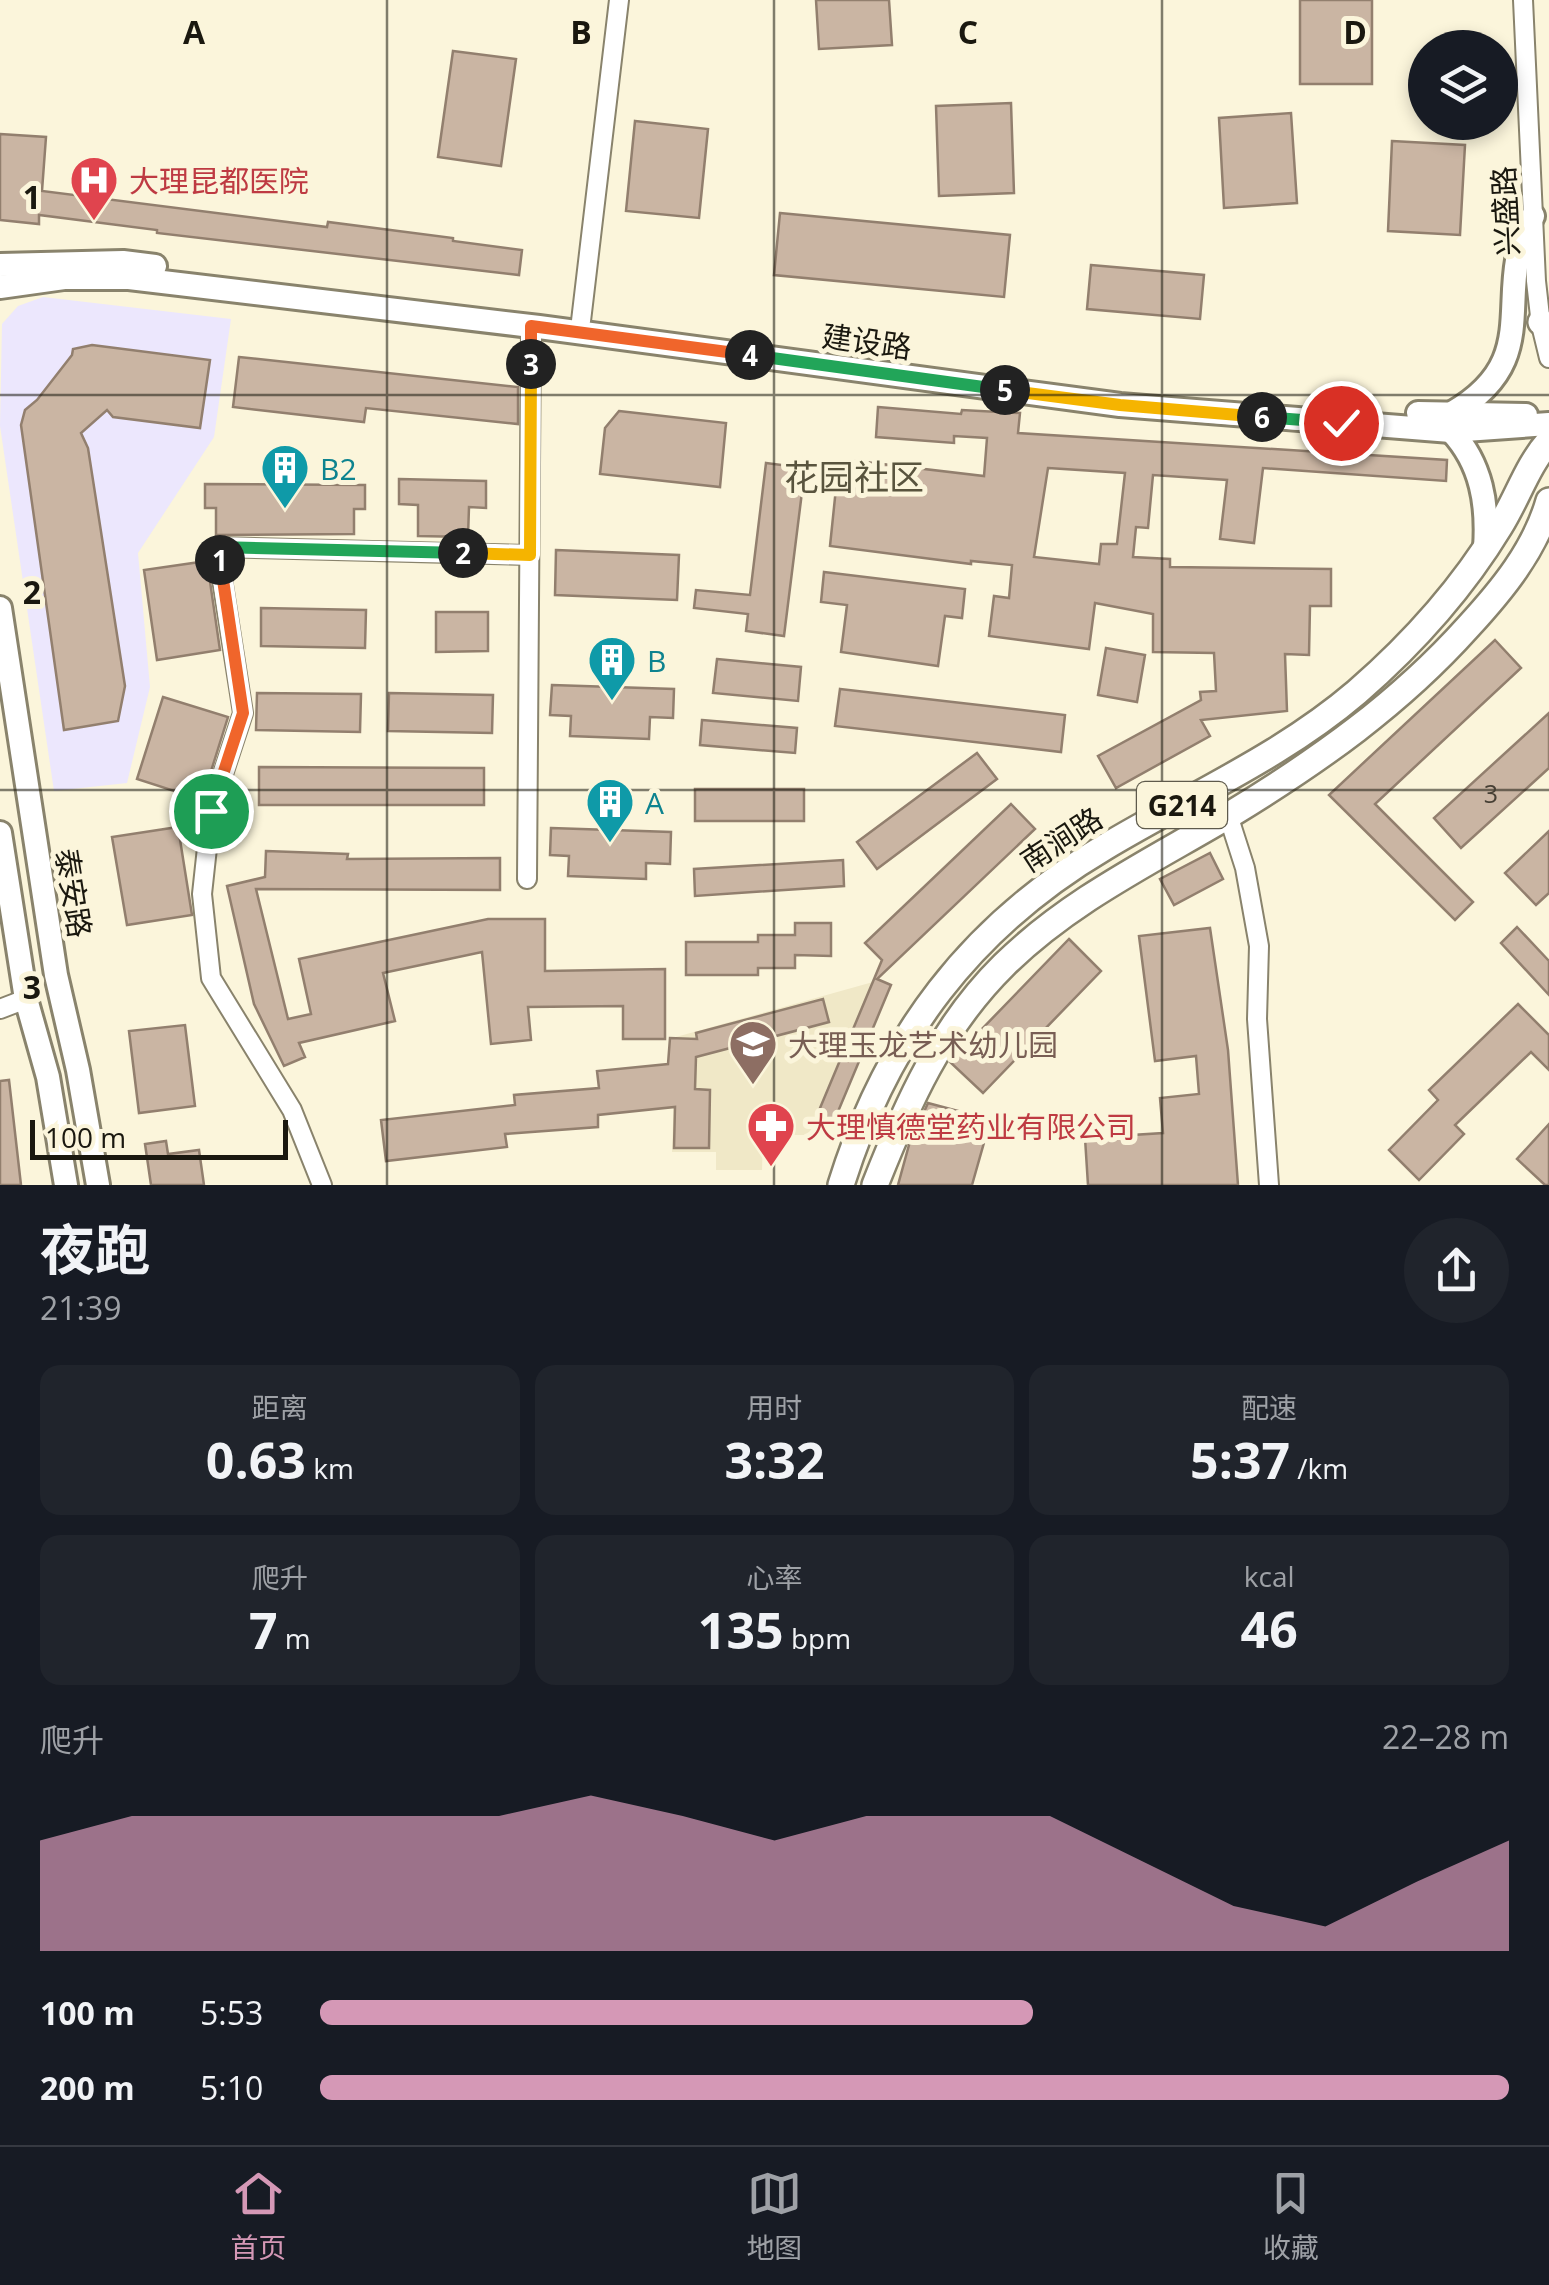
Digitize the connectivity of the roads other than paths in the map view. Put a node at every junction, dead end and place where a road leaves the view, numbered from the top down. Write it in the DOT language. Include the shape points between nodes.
graph roads {
  1 [pos="619,0"];
  2 [pos="1523,0"];
  3 [pos="1533,216"];
  4 [pos="0,265"];
  5 [pos="0,287"];
  6 [pos="581,321"];
  7 [pos="1545,325"];
  8 [pos="531,326"];
  9 [pos="1549,358"];
  10 [pos="1549,422"];
  11 [pos="1448,423"];
  12 [pos="1549,440"];
  13 [pos="1549,501"];
  14 [pos="1549,546"];
  15 [pos="1486,548"];
  16 [pos="530,555"];
  17 [pos="1488,605"];
  18 [pos="0,608"];
  19 [pos="1214,788"];
  20 [pos="1228,815"];
  21 [pos="0,833"];
  22 [pos="527,879"];
  23 [pos="26,1000"];
  24 [pos="0,1009"];
  25 [pos="66,1185"];
  26 [pos="98,1185"];
  27 [pos="322,1185"];
  28 [pos="841,1185"];
  29 [pos="875,1185"];
  30 [pos="1269,1185"];
  1 -- 6 [label="street"];
  2 -- 3 [label="street, 兴盛路"];
  3 -- 7 [label="street, 兴盛路"];
  3 -- 11 [label="main road" via="1522,251 1519,354"];
  4 -- 6 [label="main road, 建设路" via="122,262"];
  5 -- 8 [label="main road, 建设路" via="129,278"];
  6 -- 11 [label="main road, 建设路" via="1114,390"];
  7 -- 9 [label="street, 兴盛路"];
  8 -- 11 [label="main road, 建设路" via="1120,405"];
  8 -- 16 [label="street"];
  10 -- 11 [label="main road, 建设路" via="1522,414"];
  11 -- 15 [label="main road" via="1480,481"];
  12 -- 15 [label="highway, 南涧路 / G214"];
  13 -- 17 [label="highway, G214" via="1520,563"];
  14 -- 17 [label="highway"];
  15 -- 19 [label="highway, 南涧路 / G214" via="1370,680 1300,736"];
  16 -- 22 [label="street"];
  16 -- 27 [label="street" via="218,547 243,713 211,811 202,894 211,978 292,1110"];
  17 -- 20 [label="highway, G214" via="1389,705"];
  18 -- 26 [label="main road, 泰安路" via="56,974"];
  19 -- 20 [label="highway"];
  19 -- 28 [label="highway, 南涧路 / G214" via="1076,865 972,951 898,1050"];
  20 -- 29 [label="highway, G214" via="1078,904 992,977 922,1075"];
  20 -- 30 [label="street" via="1258,946"];
  21 -- 23 [label="main road"];
  23 -- 24 [label="street"];
  23 -- 25 [label="main road" via="48,1077"];
}
